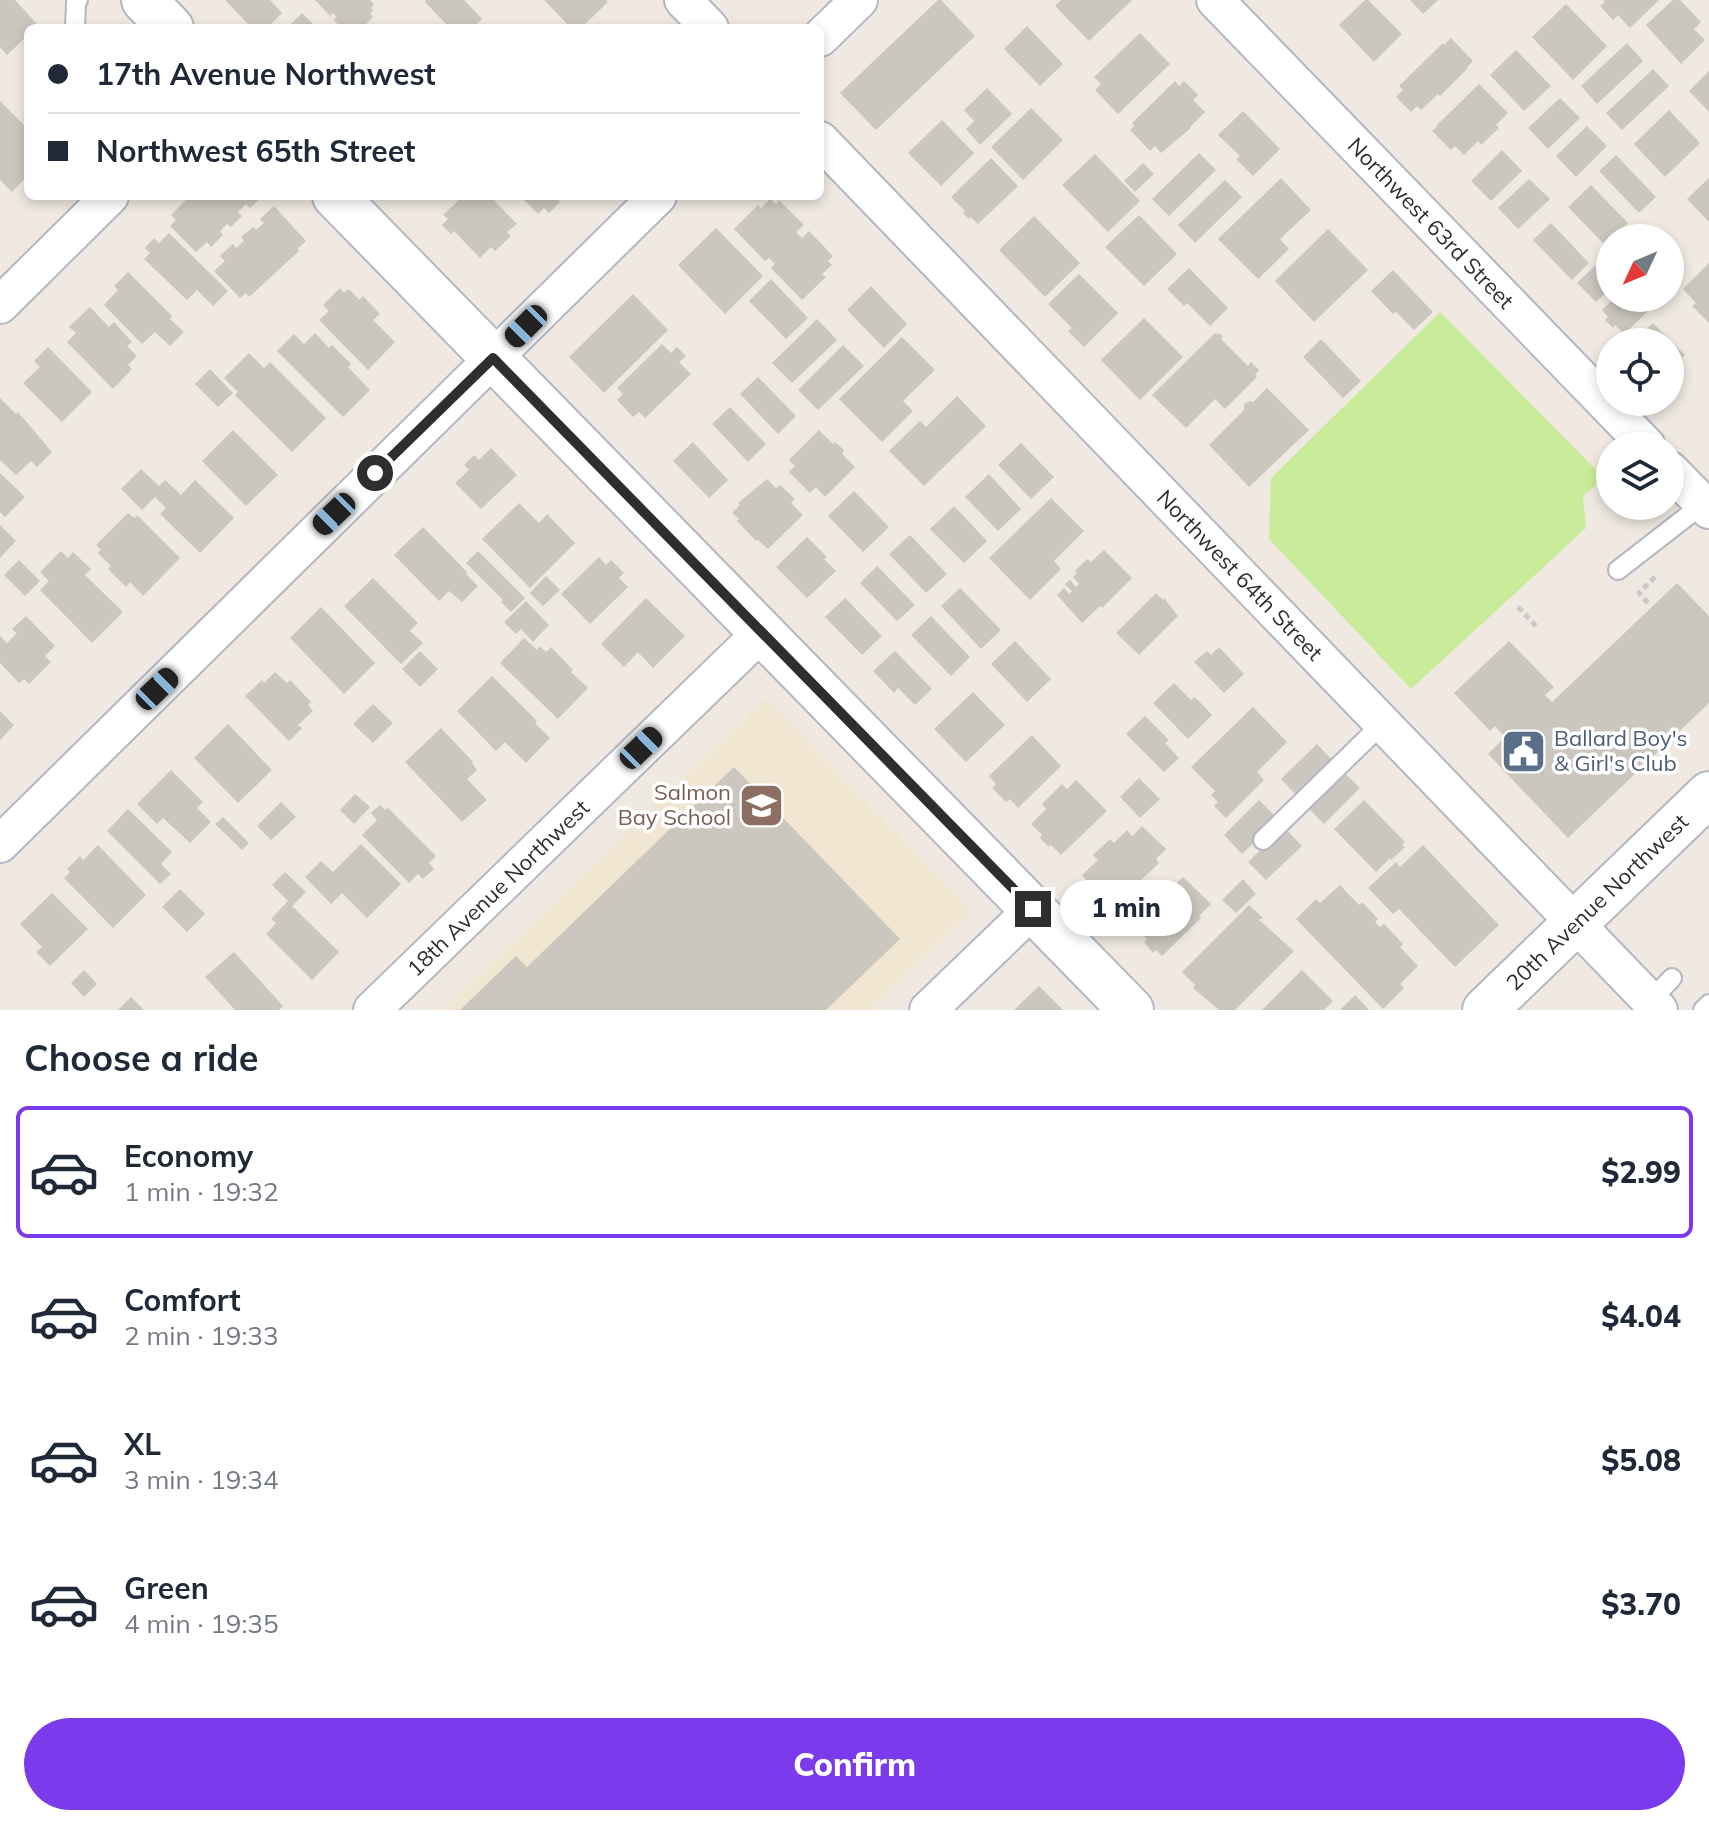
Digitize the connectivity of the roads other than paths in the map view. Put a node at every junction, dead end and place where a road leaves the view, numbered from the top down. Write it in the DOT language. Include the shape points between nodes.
graph roads {
  1 [pos="144,0"];
  2 [pos="683,0"];
  3 [pos="859,0"];
  4 [pos="1215,0"];
  5 [pos="76,1"];
  6 [pos="75,24"];
  7 [pos="167,24"];
  8 [pos="706,24"];
  9 [pos="824,34"];
  10 [pos="824,144"];
  11 [pos="106,200"];
  12 [pos="339,200"];
  13 [pos="654,200"];
  14 [pos="0,305"];
  15 [pos="493,358"];
  16 [pos="1633,432"];
  17 [pos="1684,484"];
  18 [pos="1706,507"];
  19 [pos="1618,570"];
  20 [pos="762,632"];
  21 [pos="1383,723"];
  22 [pos="1709,794"];
  23 [pos="1263,840"];
  24 [pos="0,844"];
  25 [pos="1033,909"];
  26 [pos="1575,923"];
  27 [pos="1660,996"];
  28 [pos="1709,1004"];
  29 [pos="372,1010"];
  30 [pos="928,1010"];
  31 [pos="1131,1010"];
  32 [pos="1485,1010"];
  33 [pos="1703,1010"];
  1 -- 7 [label="street"];
  2 -- 8 [label="street"];
  3 -- 9 [label="street"];
  4 -- 16 [label="street, Northwest 63rd Street"];
  5 -- 6 [label="lane"];
  10 -- 21 [label="street, Northwest 64th Street"];
  11 -- 14 [label="street"];
  12 -- 15 [label="street"];
  13 -- 15 [label="street"];
  15 -- 20 [label="street"];
  15 -- 24 [label="street"];
  17 -- 18 [label="street"];
  18 -- 19 [label="lane"];
  20 -- 25 [label="street"];
  20 -- 29 [label="street, 18th Avenue Northwest"];
  21 -- 23 [label="lane"];
  21 -- 26 [label="street, Northwest 64th Street"];
  22 -- 26 [label="street, 20th Avenue Northwest"];
  25 -- 30 [label="street"];
  25 -- 31 [label="street"];
  26 -- 27 [label="street, Northwest 64th Street"];
  26 -- 32 [label="street, 20th Avenue Northwest"];
  28 -- 33 [label="lane"];
}
